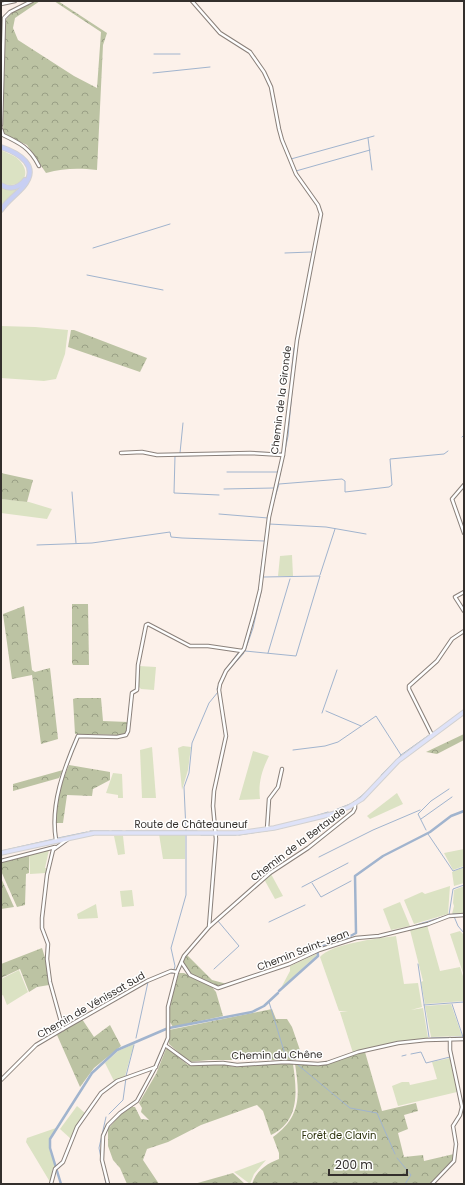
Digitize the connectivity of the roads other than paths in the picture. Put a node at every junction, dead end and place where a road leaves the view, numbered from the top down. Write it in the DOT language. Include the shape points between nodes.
graph roads {
  1 [pos="15,1"];
  2 [pos="32,1"];
  3 [pos="192,1"];
  4 [pos="1,4"];
  5 [pos="1,125"];
  6 [pos="1,129"];
  7 [pos="1,148"];
  8 [pos="38,166"];
  9 [pos="1,185"];
  10 [pos="1,210"];
  11 [pos="121,453"];
  12 [pos="283,455"];
  13 [pos="464,485"];
  14 [pos="464,533"];
  15 [pos="464,592"];
  16 [pos="464,611"];
  17 [pos="464,631"];
  18 [pos="243,651"];
  19 [pos="464,712"];
  20 [pos="432,735"];
  21 [pos="282,769"];
  22 [pos="355,803"];
  23 [pos="267,830"];
  24 [pos="216,834"];
  25 [pos="70,837"];
  26 [pos="56,840"];
  27 [pos="57,846"];
  28 [pos="1,853"];
  29 [pos="1,861"];
  30 [pos="464,915"];
  31 [pos="210,927"];
  32 [pos="181,963"];
  33 [pos="175,972"];
  34 [pos="63,1029"];
  35 [pos="450,1039"];
  36 [pos="464,1039"];
  37 [pos="166,1045"];
  38 [pos="156,1066"];
  39 [pos="1,1080"];
  40 [pos="51,1184"];
  41 [pos="108,1184"];
  42 [pos="432,1184"];
  1 -- 4 [label="street"];
  2 -- 5 [label="street" via="10,12 4,18"];
  3 -- 12 [label="street, Chemin de la Gironde" via="220,33 250,52 266,76 272,87 282,140 296,174 320,210 297,340"];
  6 -- 8 [label="street" via="3,135 25,146"];
  7 -- 9 [label="highway" via="18,157 27,171 24,181 18,186 9,188"];
  7 -- 10 [label="highway" via="23,158 29,171 24,186"];
  11 -- 12 [label="street"];
  12 -- 18 [label="street, Chemin de la Gironde" via="269,517 260,590"];
  13 -- 14 [label="street" via="452,499"];
  15 -- 16 [label="street" via="455,597"];
  17 -- 20 [label="street" via="452,639 438,661 409,686"];
  18 -- 24 [label="street, Chemin de la Gironde" via="226,671 219,690 226,736 214,791"];
  18 -- 26 [label="street" via="190,646 148,624 144,628 137,690 132,693 128,731 126,735 117,737 78,736 61,779 54,812"];
  19 -- 20 [label="main road, Route de Châteauneuf"];
  20 -- 22 [label="main road, Route de Châteauneuf" via="393,765 371,791"];
  21 -- 23 [label="street" via="278,787 268,799"];
  22 -- 23 [label="main road, Route de Châteauneuf" via="332,814"];
  22 -- 31 [label="street, Chemin de la Bertaude" via="356,808 353,812 308,848 270,873"];
  23 -- 24 [label="main road, Route de Châteauneuf"];
  24 -- 25 [label="main road, Route de Châteauneuf" via="112,832"];
  24 -- 31 [label="street, Chemin de la Gironde"];
  25 -- 26 [label="main road, Route de Châteauneuf"];
  25 -- 27 [label="street"];
  26 -- 28 [label="main road, Route de Châteauneuf"];
  27 -- 29 [label="street"];
  27 -- 34 [label="street" via="53,850 47,875 42,928 48,944 50,982"];
  30 -- 32 [label="street, Chemin Saint-Jean" via="379,936 356,938 218,988 190,975"];
  31 -- 32 [label="street, Chemin de la Bertaude" via="184,956"];
  32 -- 33 [label="street, Chemin de la Bertaude"];
  33 -- 34 [label="street, Chemin de Vénissat Sud" via="147,981"];
  33 -- 37 [label="street, Chemin de la Bertaude" via="168,1007"];
  34 -- 39 [label="street, Chemin de Vénissat Sud" via="36,1045"];
  35 -- 36 [label="street, Chemin du Chêne"];
  35 -- 37 [label="street, Chemin du Chêne" via="398,1043 318,1064 191,1064"];
  35 -- 42 [label="street" via="462,1107 453,1126 456,1144 454,1162"];
  37 -- 38 [label="street"];
  38 -- 40 [label="street" via="118,1081 101,1093 77,1127 63,1162 56,1168"];
  38 -- 41 [label="street" via="137,1102 108,1125 103,1136 102,1160"];
}
